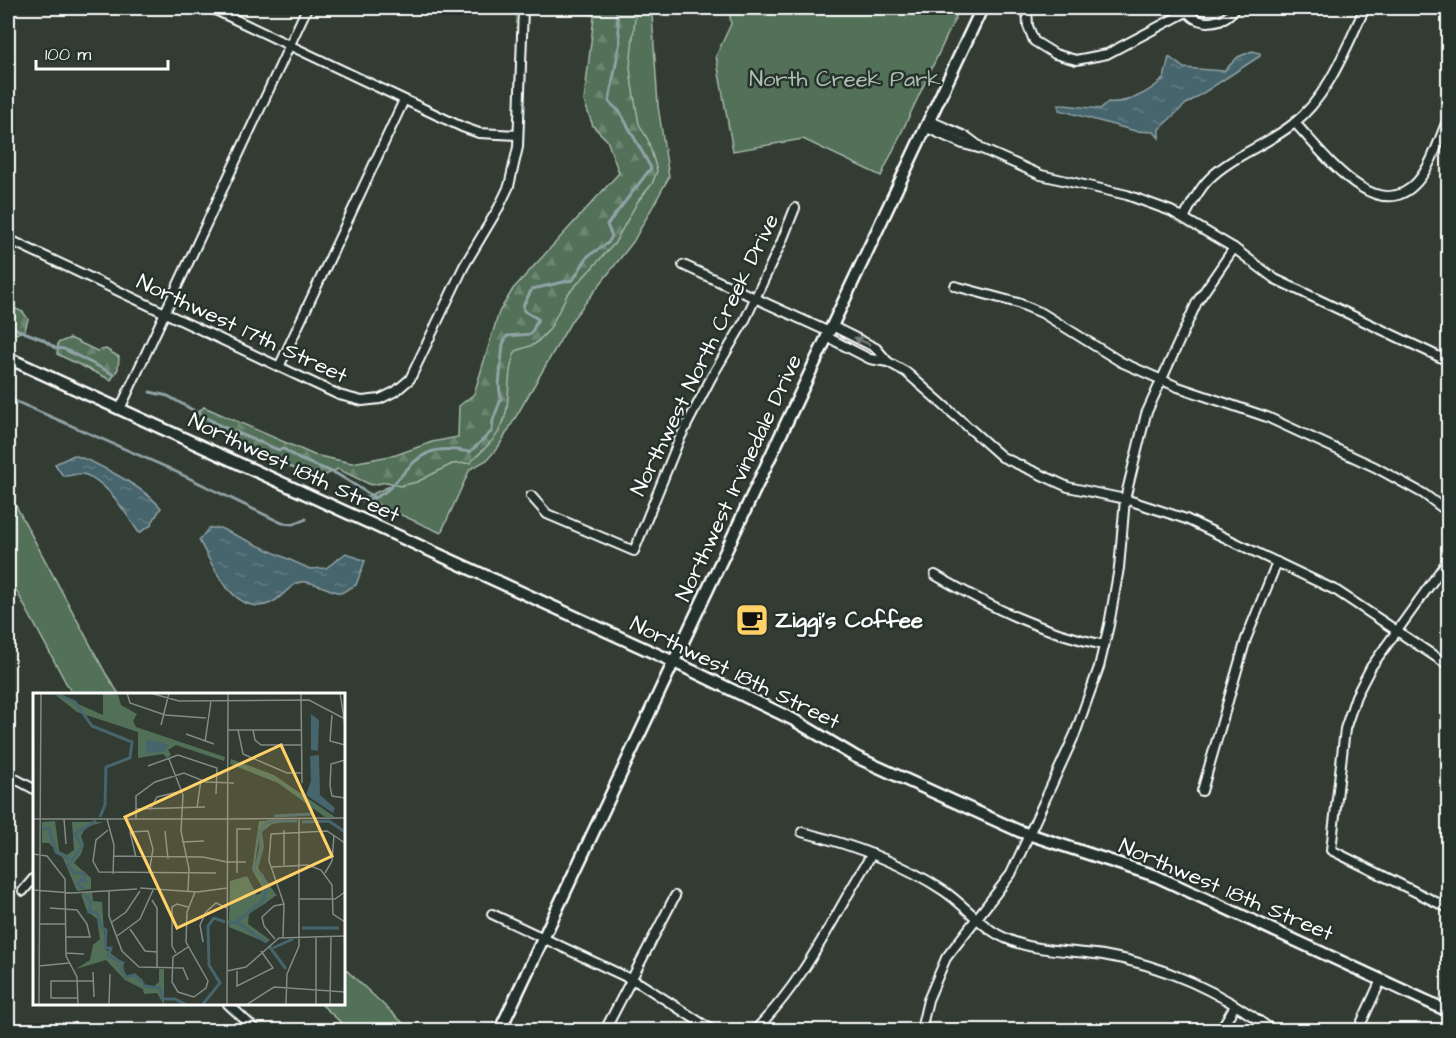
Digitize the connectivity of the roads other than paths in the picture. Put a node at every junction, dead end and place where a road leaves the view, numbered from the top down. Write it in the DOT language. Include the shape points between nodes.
graph roads {
  1 [pos="211,8"];
  2 [pos="307,8"];
  3 [pos="523,8"];
  4 [pos="981,8"];
  5 [pos="1027,8"];
  6 [pos="1234,8"];
  7 [pos="1365,8"];
  8 [pos="1191,10"];
  9 [pos="289,45"];
  10 [pos="405,100"];
  11 [pos="1449,119"];
  12 [pos="927,123"];
  13 [pos="1295,123"];
  14 [pos="518,135"];
  15 [pos="795,208"];
  16 [pos="1184,218"];
  17 [pos="8,239"];
  18 [pos="1234,248"];
  19 [pos="683,265"];
  20 [pos="955,286"];
  21 [pos="756,299"];
  22 [pos="164,312"];
  23 [pos="829,332"];
  24 [pos="8,358"];
  25 [pos="1449,361"];
  26 [pos="888,362"];
  27 [pos="279,367"];
  28 [pos="1161,379"];
  29 [pos="120,409"];
  30 [pos="531,496"];
  31 [pos="1125,499"];
  32 [pos="1449,512"];
  33 [pos="1449,560"];
  34 [pos="1277,562"];
  35 [pos="935,575"];
  36 [pos="1398,633"];
  37 [pos="1104,645"];
  38 [pos="674,662"];
  39 [pos="1449,665"];
  40 [pos="8,775"];
  41 [pos="33,788"];
  42 [pos="1202,791"];
  43 [pos="802,832"];
  44 [pos="1029,835"];
  45 [pos="872,854"];
  46 [pos="33,879"];
  47 [pos="23,891"];
  48 [pos="675,896"];
  49 [pos="1449,908"];
  50 [pos="492,914"];
  51 [pos="977,918"];
  52 [pos="543,938"];
  53 [pos="632,979"];
  54 [pos="1381,980"];
  55 [pos="229,1005"];
  56 [pos="1235,1006"];
  57 [pos="1449,1011"];
  58 [pos="256,1030"];
  59 [pos="500,1030"];
  60 [pos="605,1030"];
  61 [pos="712,1030"];
  62 [pos="755,1030"];
  63 [pos="921,1030"];
  64 [pos="1220,1030"];
  65 [pos="1272,1030"];
  66 [pos="1358,1030"];
  1 -- 9 [label="street"];
  2 -- 9 [label="street"];
  3 -- 14 [label="street, Northwest 17th Street"];
  4 -- 12 [label="main road, Northwest Irvinedale Drive"];
  5 -- 8 [label="street" via="1034,41 1055,54 1076,60 1107,54"];
  6 -- 8 [label="street" via="1221,21 1196,19"];
  7 -- 13 [label="street" via="1334,72"];
  9 -- 10 [label="street"];
  9 -- 22 [label="street"];
  10 -- 14 [label="street" via="470,130"];
  10 -- 27 [label="street"];
  11 -- 13 [label="street" via="1419,180 1404,192 1386,195 1352,182"];
  12 -- 16 [label="street" via="967,136 982,149 1041,175 1127,195"];
  12 -- 23 [label="main road, Northwest Irvinedale Drive"];
  13 -- 16 [label="street" via="1216,172 1199,191"];
  14 -- 27 [label="street, Northwest 17th Street" via="509,186 464,266 410,379 380,399 362,401"];
  15 -- 21 [label="street, Northwest North Creek Drive"];
  16 -- 18 [label="street"];
  17 -- 22 [label="street, Northwest 17th Street"];
  18 -- 25 [label="street" via="1270,276 1301,293"];
  18 -- 28 [label="street" via="1197,302"];
  19 -- 21 [label="street"];
  20 -- 28 [label="street" via="1042,313 1097,349"];
  21 -- 23 [label="street"];
  21 -- 30 [label="street, Northwest North Creek Drive" via="694,409 634,551 547,514"];
  22 -- 27 [label="street, Northwest 17th Street"];
  22 -- 29 [label="street"];
  23 -- 26 [label="street" via="870,359"];
  26 -- 23 [label="street, one-way" via="876,348"];
  23 -- 38 [label="main road, Northwest Irvinedale Drive"];
  24 -- 29 [label="main road, Northwest 18th Street"];
  26 -- 31 [label="street" via="906,372 1002,457 1068,487"];
  28 -- 31 [label="street" via="1139,436"];
  28 -- 32 [label="street" via="1267,417 1424,494"];
  29 -- 38 [label="main road, Northwest 18th Street"];
  31 -- 34 [label="street" via="1186,519"];
  31 -- 37 [label="street" via="1119,568"];
  33 -- 36 [label="street"];
  34 -- 36 [label="street" via="1337,591"];
  34 -- 42 [label="street" via="1246,639"];
  35 -- 37 [label="street" via="992,607 1050,632"];
  36 -- 39 [label="street"];
  36 -- 49 [label="street" via="1371,667 1356,696 1346,729 1331,850"];
  37 -- 44 [label="street" via="1076,734"];
  38 -- 44 [label="main road, Northwest 18th Street" via="794,720 856,757"];
  38 -- 52 [label="main road, Northwest Irvinedale Drive"];
  40 -- 41 [label="street"];
  43 -- 45 [label="street"];
  44 -- 51 [label="street" via="1011,874"];
  44 -- 54 [label="main road, Northwest 18th Street" via="1156,876"];
  45 -- 51 [label="street" via="938,888"];
  45 -- 62 [label="street" via="811,962"];
  46 -- 47 [label="street"];
  48 -- 53 [label="street"];
  50 -- 52 [label="street"];
  51 -- 56 [label="street" via="1014,942 1135,962 1179,977"];
  51 -- 63 [label="street" via="936,979"];
  52 -- 53 [label="street"];
  52 -- 59 [label="main road, Northwest Irvinedale Drive"];
  53 -- 60 [label="street"];
  53 -- 61 [label="street"];
  54 -- 57 [label="main road, Northwest 18th Street"];
  54 -- 66 [label="street"];
  55 -- 58 [label="street"];
  56 -- 64 [label="street"];
  56 -- 65 [label="street"];
}
